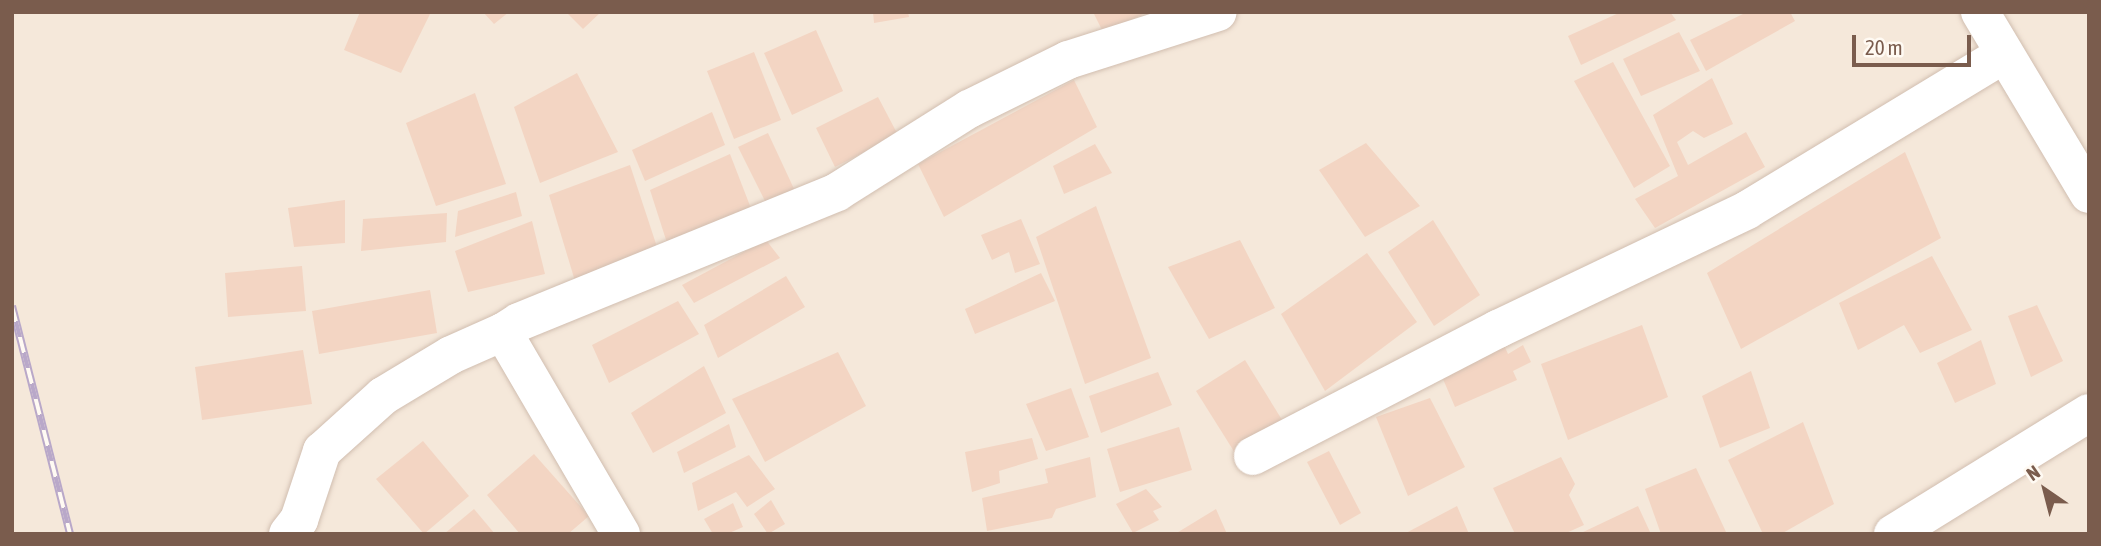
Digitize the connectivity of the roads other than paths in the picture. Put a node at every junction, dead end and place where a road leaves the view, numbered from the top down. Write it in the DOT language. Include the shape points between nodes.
graph roads {
  1 [pos="1980,12"];
  2 [pos="1212,13"];
  3 [pos="2006,54"];
  4 [pos="2089,194"];
  5 [pos="503,332"];
  6 [pos="2089,413"];
  7 [pos="1253,456"];
  8 [pos="288,534"];
  9 [pos="621,534"];
  10 [pos="1893,534"];
  1 -- 3 [label="street"];
  2 -- 5 [label="street" via="1068,60 969,109 837,192"];
  3 -- 4 [label="street"];
  3 -- 7 [label="street" via="1747,210 1498,329"];
  5 -- 8 [label="street" via="452,355 383,396 322,451 299,520"];
  5 -- 9 [label="street"];
  6 -- 10 [label="street"];
}
